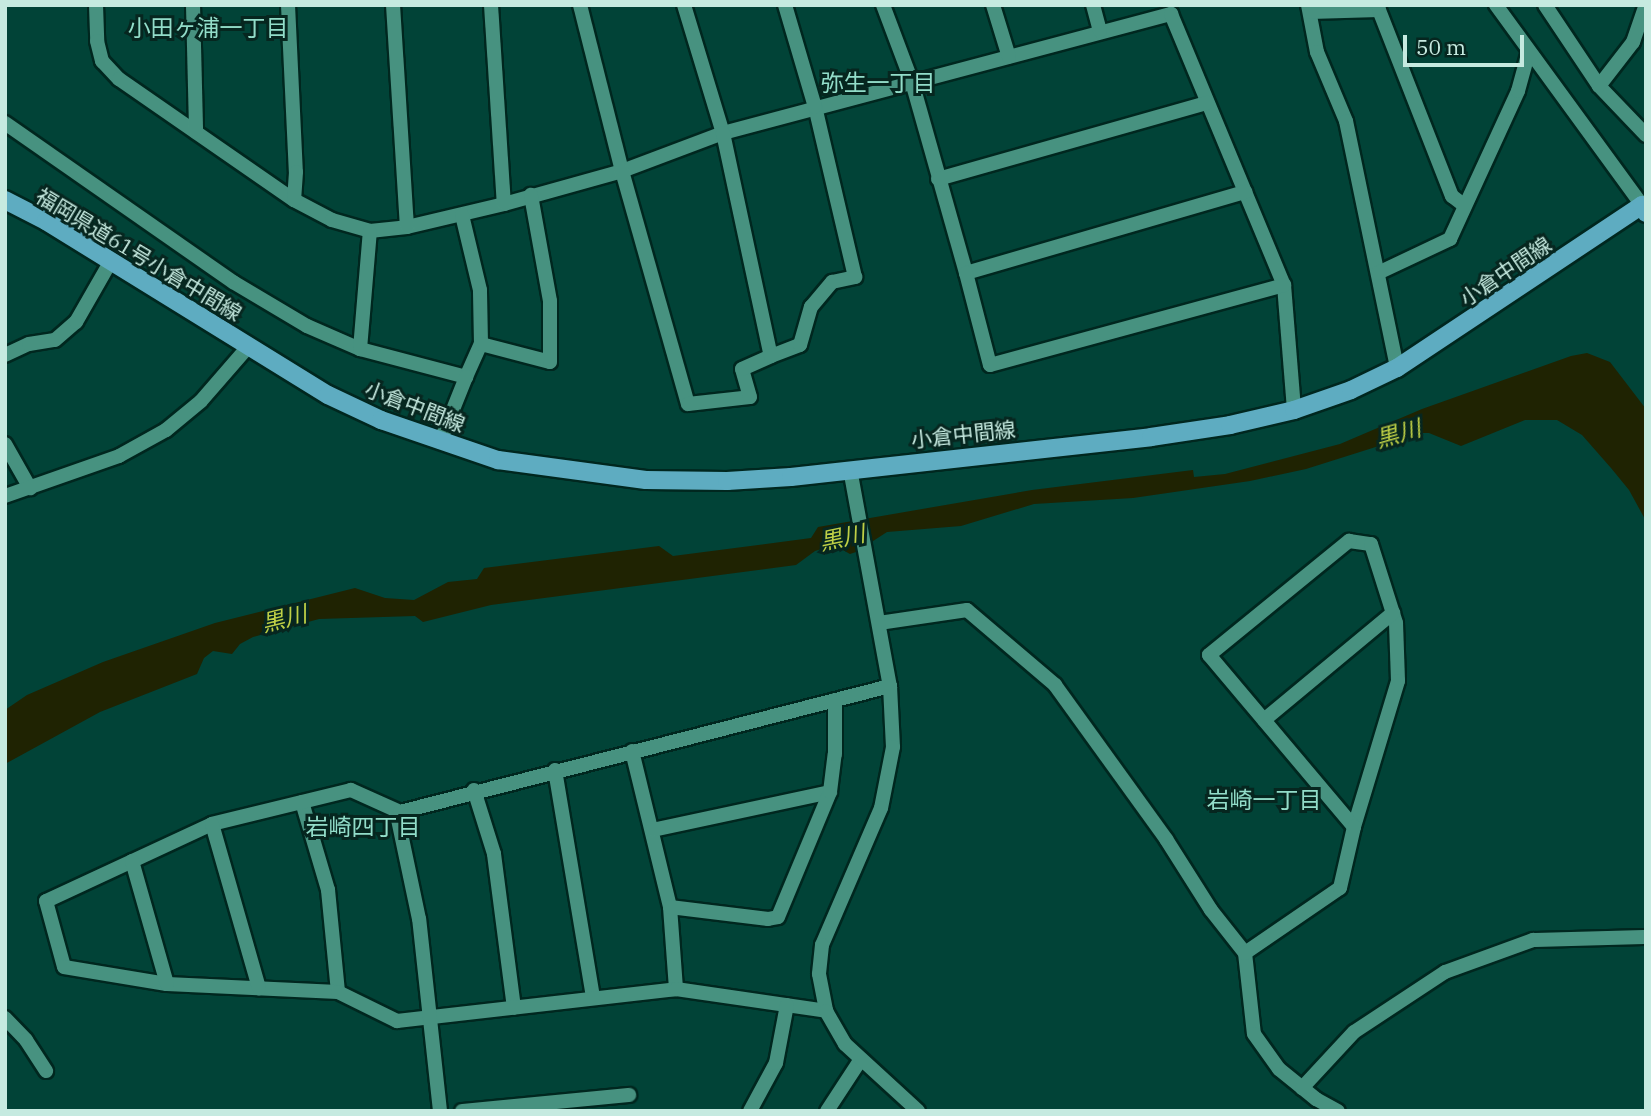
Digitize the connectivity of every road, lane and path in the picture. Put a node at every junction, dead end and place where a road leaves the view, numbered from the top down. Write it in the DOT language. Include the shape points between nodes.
graph roads {
  1 [pos="96,5"];
  2 [pos="193,5"];
  3 [pos="288,5"];
  4 [pos="393,5"];
  5 [pos="491,5"];
  6 [pos="580,5"];
  7 [pos="684,5"];
  8 [pos="785,5"];
  9 [pos="883,5"];
  10 [pos="993,5"];
  11 [pos="1093,5"];
  12 [pos="1496,5"];
  13 [pos="1545,5"];
  14 [pos="1562,5"];
  15 [pos="1646,5"];
  16 [pos="1309,8"];
  17 [pos="1170,9"];
  18 [pos="1559,24"];
  19 [pos="1100,31"];
  20 [pos="1529,51"];
  21 [pos="1009,57"];
  22 [pos="912,82"];
  23 [pos="1599,86"];
  24 [pos="1207,103"];
  25 [pos="815,107"];
  26 [pos="5,123"];
  27 [pos="196,132"];
  28 [pos="723,133"];
  29 [pos="1646,135"];
  30 [pos="622,170"];
  31 [pos="938,179"];
  32 [pos="1245,192"];
  33 [pos="531,195"];
  34 [pos="5,200"];
  35 [pos="294,200"];
  36 [pos="505,204"];
  37 [pos="1645,205"];
  38 [pos="1465,206"];
  39 [pos="461,215"];
  40 [pos="407,227"];
  41 [pos="370,231"];
  42 [pos="111,261"];
  43 [pos="965,273"];
  44 [pos="1378,273"];
  45 [pos="1283,285"];
  46 [pos="481,344"];
  47 [pos="248,347"];
  48 [pos="360,349"];
  49 [pos="5,355"];
  50 [pos="771,356"];
  51 [pos="1397,368"];
  52 [pos="466,377"];
  53 [pos="1294,410"];
  54 [pos="440,442"];
  55 [pos="5,444"];
  56 [pos="850,469"];
  57 [pos="30,488"];
  58 [pos="5,496"];
  59 [pos="1393,613"];
  60 [pos="879,624"];
  61 [pos="890,686"];
  62 [pos="835,700"];
  63 [pos="1264,720"];
  64 [pos="632,751"];
  65 [pos="555,770"];
  66 [pos="474,790"];
  67 [pos="831,792"];
  68 [pos="302,802"];
  69 [pos="400,811"];
  70 [pos="212,824"];
  71 [pos="1354,827"];
  72 [pos="653,830"];
  73 [pos="132,861"];
  74 [pos="670,907"];
  75 [pos="1646,937"];
  76 [pos="1245,953"];
  77 [pos="167,984"];
  78 [pos="259,988"];
  79 [pos="676,989"];
  80 [pos="338,992"];
  81 [pos="593,998"];
  82 [pos="787,1005"];
  83 [pos="514,1008"];
  84 [pos="826,1011"];
  85 [pos="5,1018"];
  86 [pos="428,1018"];
  87 [pos="861,1059"];
  88 [pos="47,1071"];
  89 [pos="1302,1088"];
  90 [pos="629,1095"];
  91 [pos="555,1107"];
  92 [pos="440,1111"];
  93 [pos="462,1111"];
  94 [pos="750,1111"];
  95 [pos="827,1111"];
  96 [pos="918,1111"];
  97 [pos="1338,1111"];
  1 -- 27 [label="street" via="102,61 119,79"];
  2 -- 27 [label="street"];
  3 -- 35 [label="street"];
  4 -- 40 [label="street"];
  5 -- 36 [label="street"];
  6 -- 30 [label="street"];
  7 -- 28 [label="street"];
  8 -- 25 [label="street"];
  9 -- 22 [label="street"];
  10 -- 21 [label="street"];
  11 -- 19 [label="street"];
  12 -- 20 [label="street"];
  13 -- 18 [label="street"];
  14 -- 18 [label="street"];
  15 -- 23 [label="street" via="1633,42"];
  16 -- 38 [label="street" via="1379,10 1452,196"];
  16 -- 44 [label="street" via="1317,51 1346,121"];
  17 -- 19 [label="street"];
  17 -- 24 [label="street"];
  18 -- 23 [label="street"];
  19 -- 21 [label="street"];
  20 -- 37 [label="street"];
  20 -- 38 [label="street" via="1518,91"];
  21 -- 22 [label="street"];
  22 -- 25 [label="street"];
  22 -- 31 [label="street"];
  23 -- 29 [label="street"];
  24 -- 31 [label="street"];
  24 -- 32 [label="street"];
  25 -- 28 [label="street"];
  25 -- 50 [label="street" via="855,277 832,282 811,307 800,345"];
  26 -- 48 [label="street" via="233,282 307,326"];
  27 -- 35 [label="street"];
  28 -- 30 [label="street"];
  28 -- 50 [label="street"];
  30 -- 33 [label="street"];
  30 -- 50 [label="street" via="688,404 750,397 741,369"];
  31 -- 43 [label="street"];
  32 -- 43 [label="street"];
  32 -- 45 [label="street"];
  33 -- 36 [label="street"];
  33 -- 46 [label="street" via="550,301 550,362"];
  34 -- 42 [label="main road, 福岡県道61号小倉中間線"];
  35 -- 41 [label="street" via="332,220"];
  36 -- 39 [label="street"];
  37 -- 51 [label="main road, 小倉中間線"];
  38 -- 44 [label="street" via="1450,239"];
  39 -- 40 [label="street"];
  39 -- 46 [label="street" via="480,290"];
  40 -- 41 [label="street"];
  41 -- 48 [label="street"];
  42 -- 47 [label="main road, 福岡県道61号小倉中間線"];
  42 -- 49 [label="street" via="76,322 55,340 29,344"];
  43 -- 45 [label="street" via="990,365"];
  44 -- 51 [label="street"];
  45 -- 53 [label="street"];
  46 -- 52 [label="street"];
  47 -- 54 [label="main road, 小倉中間線" via="328,396"];
  47 -- 57 [label="street" via="201,401 166,430 119,456"];
  48 -- 52 [label="street"];
  51 -- 53 [label="main road, 小倉中間線"];
  52 -- 54 [label="street"];
  53 -- 56 [label="main road, 小倉中間線" via="1151,437"];
  54 -- 56 [label="main road, 小倉中間線" via="498,460 646,480 727,481"];
  55 -- 57 [label="street"];
  56 -- 60 [label="street"];
  57 -- 58 [label="street"];
  59 -- 63 [label="street"];
  59 -- 63 [label="street" via="1371,544 1349,541 1209,655"];
  59 -- 71 [label="street" via="1398,681"];
  60 -- 61 [label="street"];
  60 -- 76 [label="street" via="967,610 1055,685"];
  61 -- 62 [label="street"];
  61 -- 84 [label="street" via="893,747 881,808 822,945 819,974"];
  62 -- 64 [label="street"];
  62 -- 67 [label="street"];
  63 -- 71 [label="street"];
  64 -- 65 [label="street"];
  64 -- 72 [label="street"];
  65 -- 66 [label="street"];
  65 -- 81 [label="street"];
  66 -- 69 [label="street"];
  66 -- 83 [label="street" via="494,854"];
  67 -- 72 [label="street"];
  67 -- 74 [label="street" via="778,917"];
  68 -- 69 [label="street" via="351,790"];
  68 -- 70 [label="street"];
  68 -- 80 [label="street" via="328,890"];
  69 -- 86 [label="street" via="419,919"];
  70 -- 73 [label="street"];
  70 -- 78 [label="street"];
  71 -- 76 [label="street" via="1340,888"];
  72 -- 74 [label="street"];
  73 -- 77 [label="street"];
  73 -- 77 [label="street" via="46,901 64,967"];
  74 -- 79 [label="street"];
  75 -- 89 [label="street" via="1534,940 1445,972 1354,1032"];
  76 -- 89 [label="street" via="1254,1034 1279,1069"];
  77 -- 78 [label="street"];
  78 -- 80 [label="street"];
  79 -- 81 [label="street"];
  79 -- 82 [label="street"];
  80 -- 86 [label="street" via="397,1021"];
  81 -- 83 [label="street"];
  82 -- 84 [label="street"];
  82 -- 94 [label="street" via="776,1063"];
  83 -- 86 [label="street"];
  84 -- 87 [label="street" via="845,1044"];
  85 -- 88 [label="street"];
  86 -- 92 [label="street"];
  87 -- 95 [label="street"];
  87 -- 96 [label="street"];
  89 -- 97 [label="street"];
  90 -- 91 [label="street"];
  91 -- 93 [label="street"];
}
